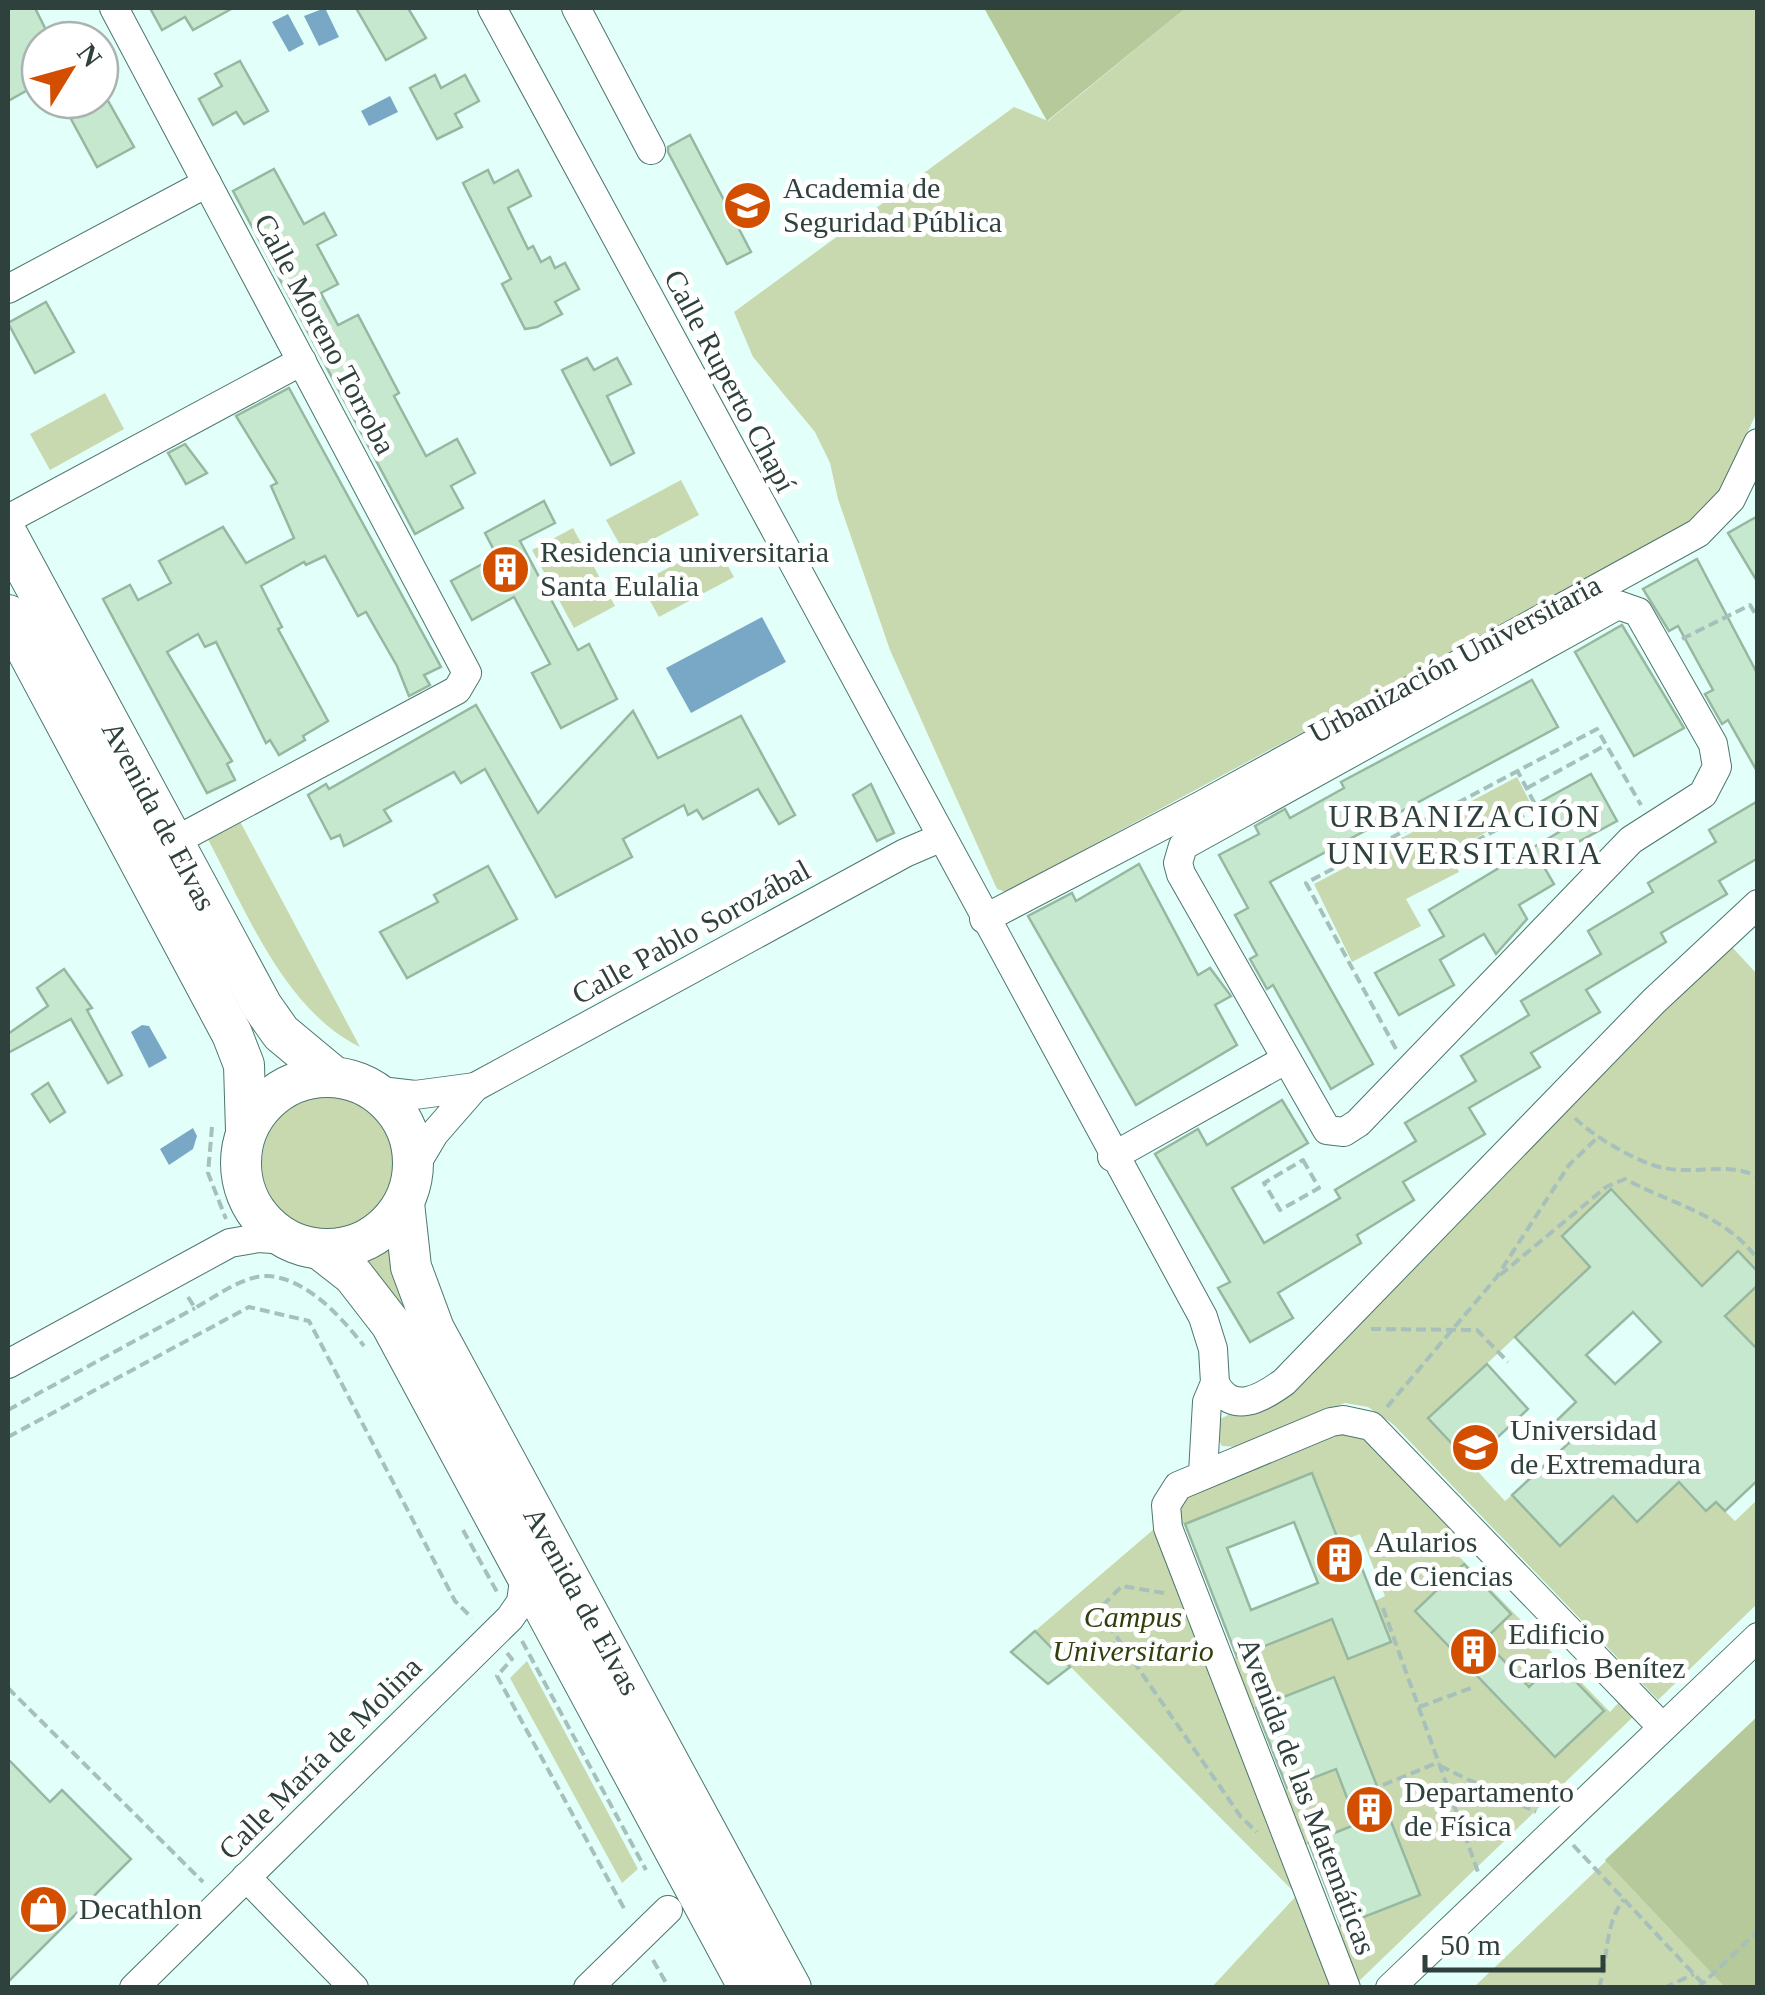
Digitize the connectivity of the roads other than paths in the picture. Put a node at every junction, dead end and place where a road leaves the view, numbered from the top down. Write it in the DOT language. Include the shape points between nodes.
graph roads {
  1 [pos="114,8"];
  2 [pos="492,8"];
  3 [pos="576,8"];
  4 [pos="651,150"];
  5 [pos="208,182"];
  6 [pos="8,290"];
  7 [pos="302,361"];
  8 [pos="1756,448"];
  9 [pos="8,519"];
  10 [pos="8,536"];
  11 [pos="8,615"];
  12 [pos="940,838"];
  13 [pos="173,842"];
  14 [pos="984,919"];
  15 [pos="1752,921"];
  16 [pos="1285,1060"];
  17 [pos="353,1084"];
  18 [pos="476,1087"];
  19 [pos="229,1127"];
  20 [pos="1112,1156"];
  21 [pos="408,1187"];
  22 [pos="304,1245"];
  23 [pos="8,1364"];
  24 [pos="1215,1383"];
  25 [pos="1204,1473"];
  26 [pos="526,1573"];
  27 [pos="1758,1636"];
  28 [pos="1662,1728"];
  29 [pos="240,1882"];
  30 [pos="668,1910"];
  31 [pos="134,1988"];
  32 [pos="354,1988"];
  33 [pos="588,1988"];
  34 [pos="749,1988"];
  35 [pos="792,1988"];
  36 [pos="1346,1988"];
  37 [pos="1390,1988"];
  1 -- 5 [label="street, Calle Moreno Torroba"];
  2 -- 12 [label="street, Calle Ruperto Chapí"];
  3 -- 4 [label="street"];
  5 -- 6 [label="street"];
  5 -- 7 [label="street, Calle Moreno Torroba"];
  7 -- 9 [label="street"];
  7 -- 13 [label="street, Calle Moreno Torroba" via="466,668 466,680"];
  8 -- 14 [label="street" via="1722,512 1684,541"];
  10 -- 13 [label="highway, Avenida de Elvas"];
  11 -- 19 [label="highway, Avenida de Elvas" via="232,1034 244,1066"];
  12 -- 14 [label="street"];
  12 -- 18 [label="street, Calle Pablo Sorozábal"];
  13 -- 17 [label="highway, Avenida de Elvas" via="280,1033"];
  14 -- 20 [label="street"];
  15 -- 24 [label="street" via="1558,1100 1294,1373 1256,1400 1236,1402"];
  16 -- 16 [label="street, Urbanización Universitaria" via="1182,874 1179,857 1187,842 1618,605 1635,609 1713,744 1717,767 1702,794 1652,824 1358,1123 1333,1132 1320,1122"];
  16 -- 20 [label="street"];
  17 -- 18 [label="street, Calle Pablo Sorozábal" via="431,1094"];
  17 -- 19 [label="highway" via="311,1078 280,1090"];
  17 -- 21 [label="highway" via="402,1121 413,1157"];
  18 -- 21 [label="street, Calle Pablo Sorozábal" via="434,1134"];
  19 -- 22 [label="highway" via="248,1199 264,1224"];
  20 -- 24 [label="street" via="1202,1317"];
  21 -- 22 [label="highway" via="389,1224 362,1243"];
  21 -- 35 [label="highway, Avenida de Elvas" via="410,1266 434,1329"];
  22 -- 23 [label="street" via="240,1240"];
  22 -- 26 [label="highway, Avenida de Elvas" via="378,1302"];
  24 -- 25 [label="street" via="1206,1402"];
  25 -- 28 [label="street, Avenida de las Matemáticas" via="1331,1422 1371,1426"];
  25 -- 36 [label="street, Avenida de las Matemáticas" via="1170,1495 1168,1528"];
  26 -- 29 [label="street, Calle María de Molina" via="521,1602 500,1627"];
  26 -- 34 [label="highway, Avenida de Elvas"];
  27 -- 28 [label="street"];
  28 -- 37 [label="street"];
  29 -- 31 [label="street, Calle María de Molina"];
  29 -- 32 [label="street"];
  30 -- 33 [label="street"];
}
